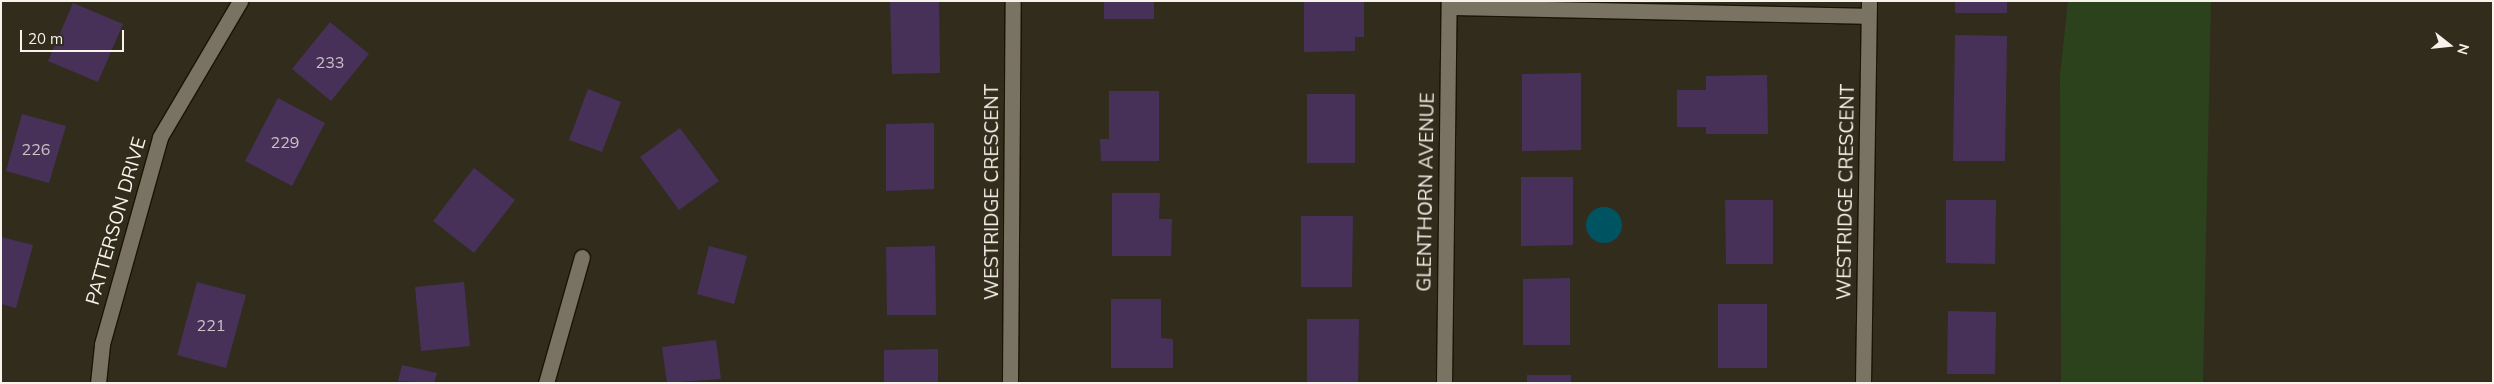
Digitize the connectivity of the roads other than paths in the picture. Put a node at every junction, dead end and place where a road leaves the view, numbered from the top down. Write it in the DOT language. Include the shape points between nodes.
graph roads {
  1 [pos="240,1"];
  2 [pos="1013,1"];
  3 [pos="1449,4"];
  4 [pos="1868,8"];
  5 [pos="582,257"];
  6 [pos="98,383"];
  7 [pos="546,383"];
  8 [pos="1010,383"];
  9 [pos="1444,383"];
  10 [pos="1863,383"];
  1 -- 6 [label="street, PATTERSON DRIVE" via="160,137 102,344"];
  2 -- 8 [label="street, WESTRIDGE CRESCENT"];
  3 -- 4 [label="street"];
  3 -- 9 [label="street, GLENTHORN AVENUE"];
  4 -- 10 [label="street, WESTRIDGE CRESCENT"];
  5 -- 7 [label="street"];
}
